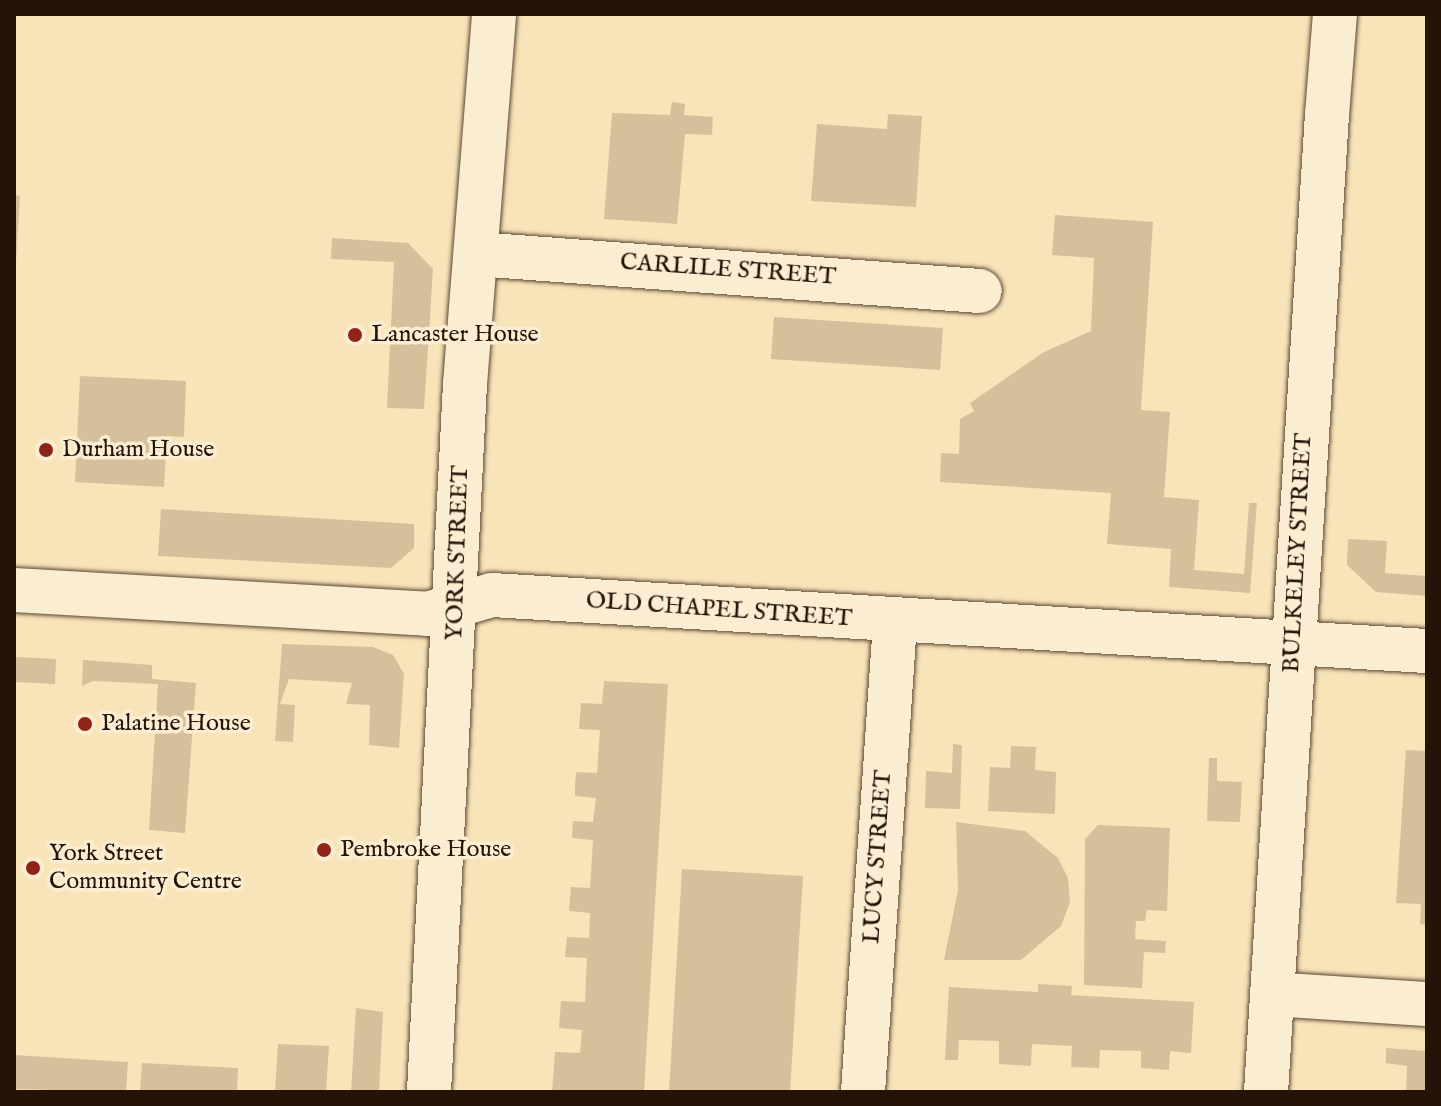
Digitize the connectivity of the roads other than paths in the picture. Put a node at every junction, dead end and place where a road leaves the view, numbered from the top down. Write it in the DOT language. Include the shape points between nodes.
graph roads {
  1 [pos="494,14"];
  2 [pos="1335,14"];
  3 [pos="476,254"];
  4 [pos="980,291"];
  5 [pos="14,590"];
  6 [pos="456,607"];
  7 [pos="895,621"];
  8 [pos="1293,643"];
  9 [pos="1427,651"];
  10 [pos="1272,994"];
  11 [pos="1427,1004"];
  12 [pos="429,1092"];
  13 [pos="863,1092"];
  14 [pos="1266,1092"];
  1 -- 3 [label="street, YORK STREET"];
  2 -- 8 [label="street, BULKELEY STREET"];
  3 -- 4 [label="street, CARLILE STREET"];
  3 -- 6 [label="street, YORK STREET"];
  5 -- 6 [label="street, OLD CHAPEL STREET" via="427,614"];
  6 -- 7 [label="street, OLD CHAPEL STREET" via="492,595"];
  6 -- 12 [label="street, YORK STREET"];
  7 -- 8 [label="street, OLD CHAPEL STREET"];
  7 -- 13 [label="street, LUCY STREET"];
  8 -- 9 [label="street, OLD CHAPEL STREET"];
  8 -- 10 [label="street, BULKELEY STREET"];
  10 -- 11 [label="street"];
  10 -- 14 [label="street, BULKELEY STREET"];
}
